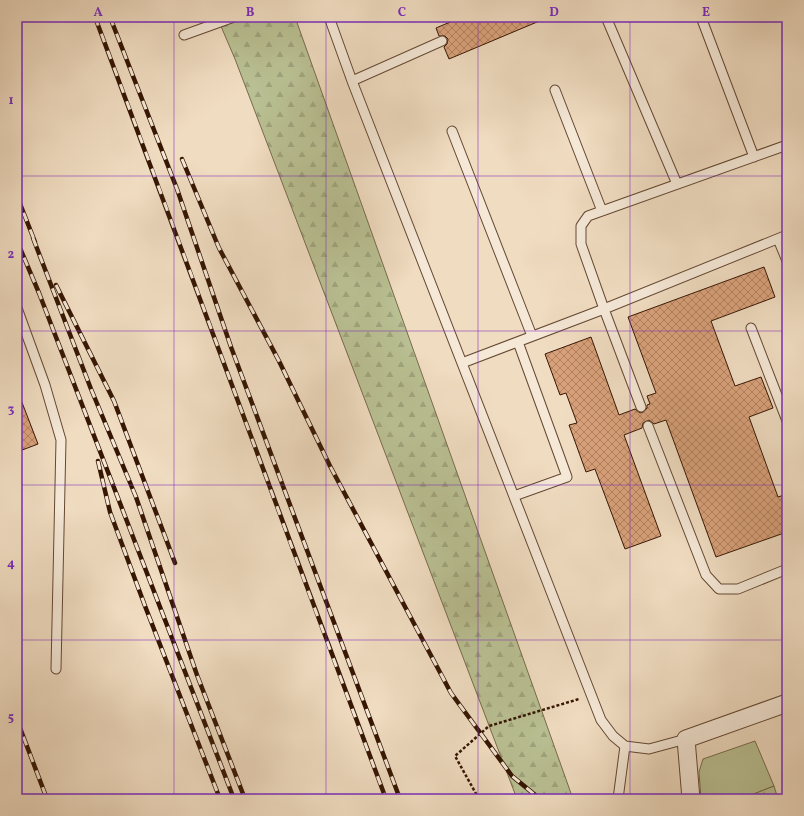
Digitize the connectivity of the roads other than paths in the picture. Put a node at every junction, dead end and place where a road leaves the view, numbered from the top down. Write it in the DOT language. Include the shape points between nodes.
graph roads {
  1 [pos="234,17"];
  2 [pos="329,17"];
  3 [pos="606,17"];
  4 [pos="701,17"];
  5 [pos="184,35"];
  6 [pos="442,41"];
  7 [pos="352,81"];
  8 [pos="555,90"];
  9 [pos="452,131"];
  10 [pos="787,144"];
  11 [pos="754,156"];
  12 [pos="677,184"];
  13 [pos="602,211"];
  14 [pos="783,237"];
  15 [pos="787,261"];
  16 [pos="17,308"];
  17 [pos="604,309"];
  18 [pos="751,328"];
  19 [pos="532,336"];
  20 [pos="518,342"];
  21 [pos="462,363"];
  22 [pos="784,403"];
  23 [pos="641,407"];
  24 [pos="787,421"];
  25 [pos="648,426"];
  26 [pos="514,496"];
  27 [pos="787,569"];
  28 [pos="56,669"];
  29 [pos="787,703"];
  30 [pos="686,739"];
  31 [pos="626,746"];
  32 [pos="618,799"];
  33 [pos="691,799"];
  1 -- 5 [label="lane"];
  2 -- 7 [label="lane"];
  3 -- 12 [label="lane"];
  4 -- 11 [label="lane"];
  6 -- 7 [label="lane"];
  7 -- 21 [label="lane"];
  8 -- 13 [label="lane"];
  9 -- 19 [label="lane"];
  10 -- 11 [label="lane"];
  11 -- 12 [label="lane"];
  12 -- 13 [label="lane"];
  13 -- 17 [label="lane" via="588,216 581,226 581,244"];
  14 -- 15 [label="lane"];
  14 -- 17 [label="lane"];
  16 -- 28 [label="lane" via="45,385 61,440"];
  17 -- 19 [label="lane"];
  17 -- 23 [label="lane"];
  18 -- 22 [label="lane"];
  19 -- 20 [label="lane"];
  20 -- 21 [label="lane"];
  20 -- 26 [label="lane" via="567,477"];
  21 -- 26 [label="lane"];
  22 -- 24 [label="lane"];
  25 -- 27 [label="lane" via="706,575 719,589 738,589"];
  26 -- 31 [label="lane" via="601,720 613,736"];
  29 -- 30 [label="street"];
  30 -- 31 [label="lane" via="649,749"];
  30 -- 33 [label="street"];
  31 -- 32 [label="lane"];
}
